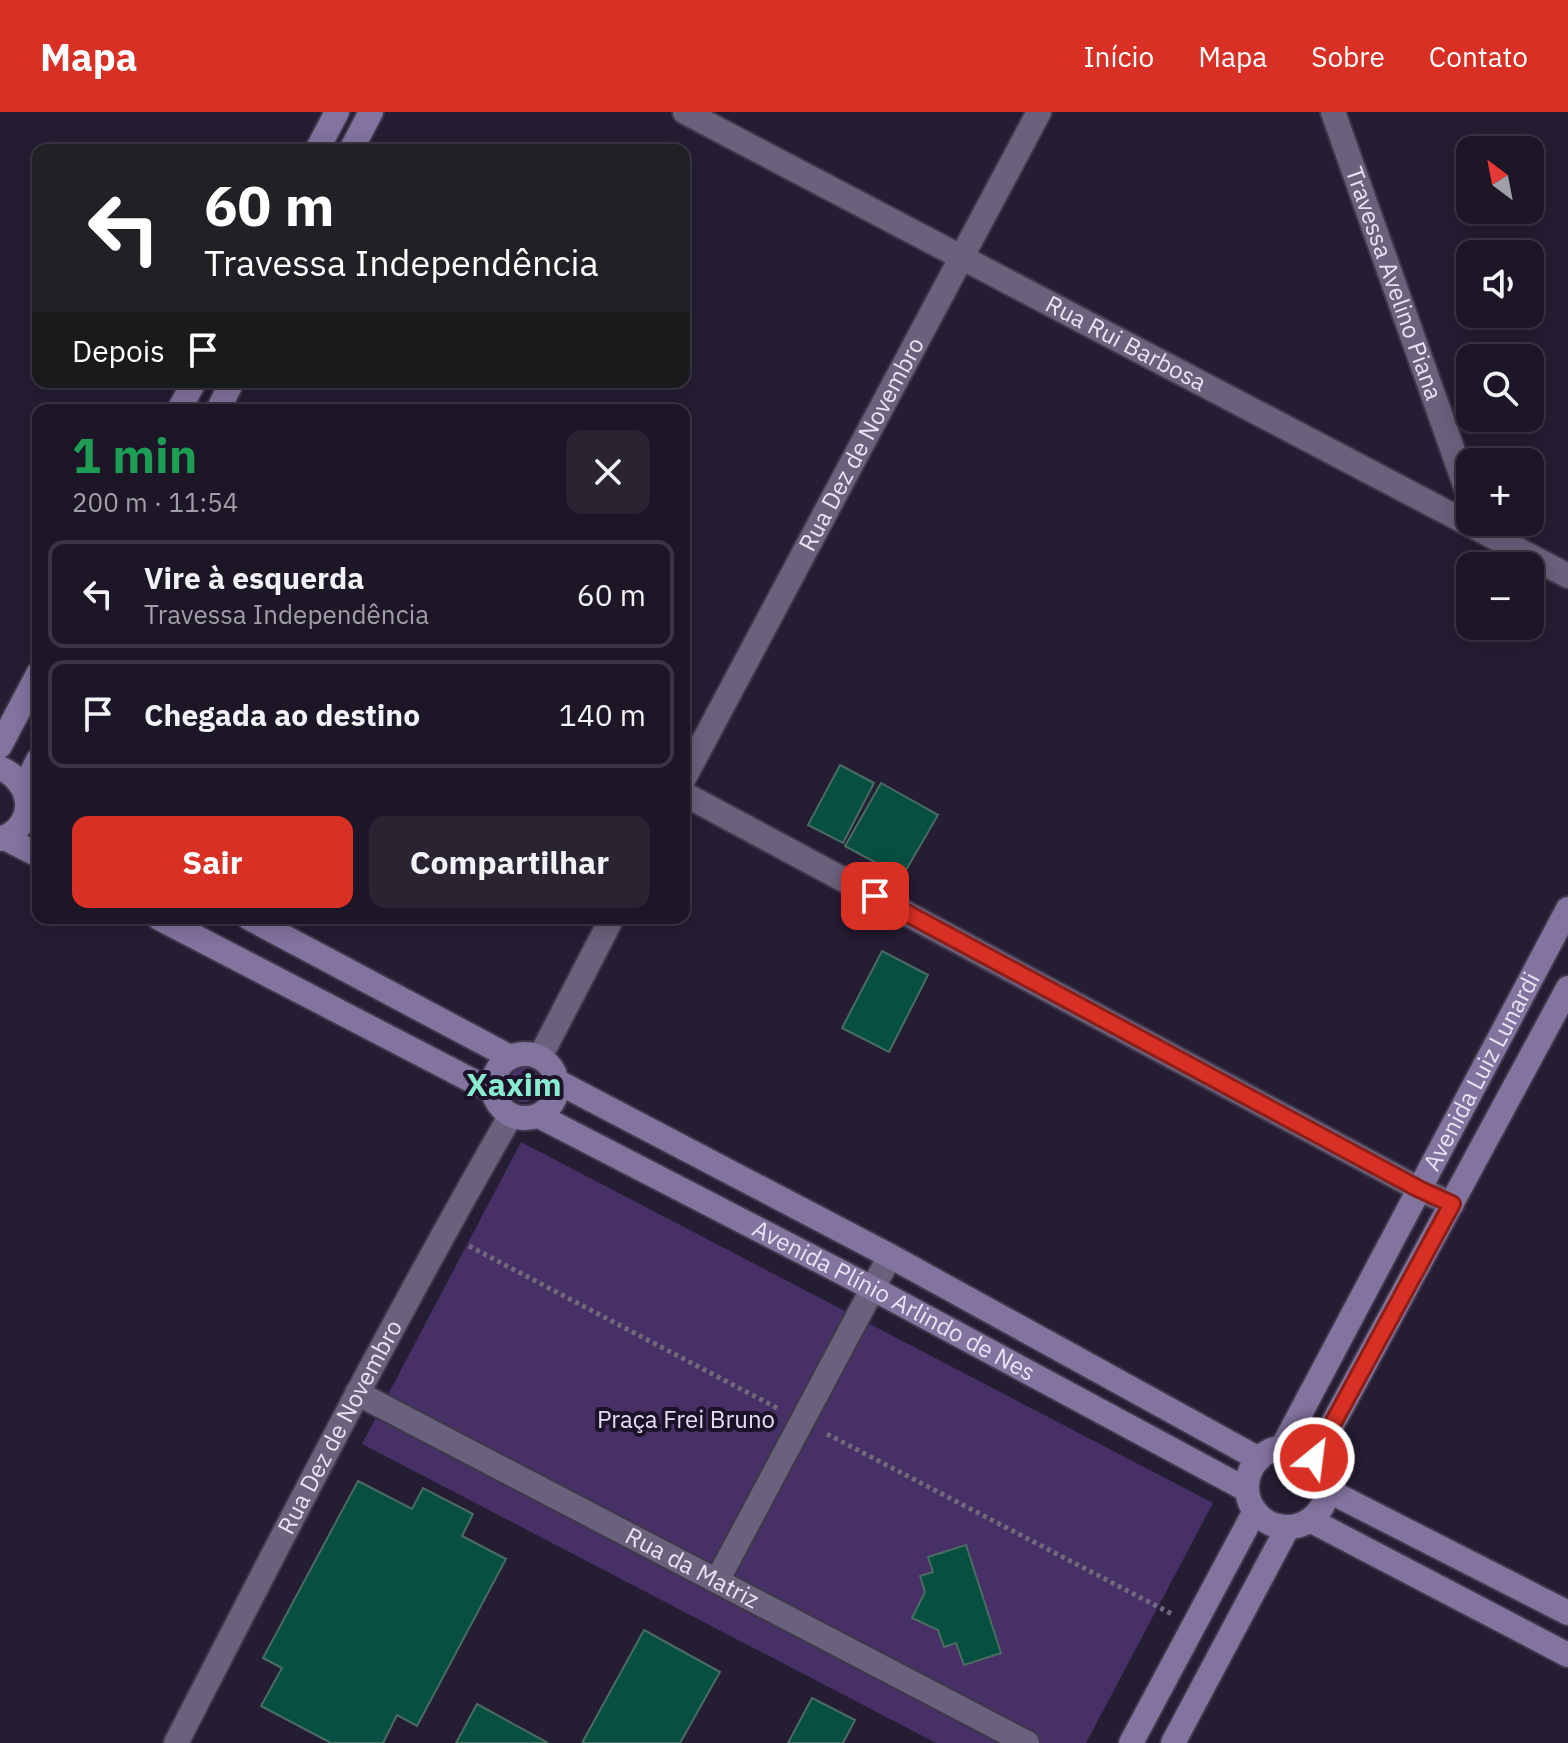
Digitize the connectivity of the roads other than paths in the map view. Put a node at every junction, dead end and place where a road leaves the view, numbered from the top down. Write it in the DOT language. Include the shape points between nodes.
graph roads {
  1 [pos="337,112"];
  2 [pos="371,112"];
  3 [pos="685,112"];
  4 [pos="1039,112"];
  5 [pos="1333,112"];
  6 [pos="320,144"];
  7 [pos="354,144"];
  8 [pos="961,258"];
  9 [pos="1456,459"];
  10 [pos="1456,515"];
  11 [pos="1496,536"];
  12 [pos="1568,576"];
  13 [pos="32,685"];
  14 [pos="0,746"];
  15 [pos="690,767"];
  16 [pos="0,768"];
  17 [pos="690,797"];
  18 [pos="30,798"];
  19 [pos="2,838"];
  20 [pos="32,852"];
  21 [pos="1568,909"];
  22 [pos="171,924"];
  23 [pos="260,924"];
  24 [pos="609,924"];
  25 [pos="1568,988"];
  26 [pos="510,1057"];
  27 [pos="540,1057"];
  28 [pos="558,1082"];
  29 [pos="492,1091"];
  30 [pos="511,1115"];
  31 [pos="539,1116"];
  32 [pos="1419,1189"];
  33 [pos="1452,1204"];
  34 [pos="890,1256"];
  35 [pos="872,1288"];
  36 [pos="357,1393"];
  37 [pos="1283,1446"];
  38 [pos="1314,1458"];
  39 [pos="1259,1459"];
  40 [pos="1327,1490"];
  41 [pos="1251,1501"];
  42 [pos="1299,1524"];
  43 [pos="717,1581"];
  44 [pos="1568,1613"];
  45 [pos="1568,1655"];
  46 [pos="176,1743"];
  47 [pos="1027,1743"];
  48 [pos="1131,1743"];
  49 [pos="1173,1743"];
  1 -- 6 [label="main road"];
  2 -- 7 [label="main road"];
  3 -- 8 [label="street, Rua Rui Barbosa"];
  4 -- 8 [label="street, Rua Dez de Novembro"];
  5 -- 9 [label="street, Travessa Avelino Piana"];
  8 -- 10 [label="street, Rua Rui Barbosa"];
  8 -- 15 [label="street, Rua Dez de Novembro"];
  11 -- 12 [label="street, Rua Rui Barbosa"];
  13 -- 14 [label="main road"];
  16 -- 18 [label="main road" via="18,779"];
  17 -- 32 [label="street"];
  18 -- 19 [label="main road" via="21,824"];
  19 -- 20 [label="main road"];
  21 -- 32 [label="main road, Avenida Luiz Lunardi"];
  22 -- 29 [label="main road"];
  23 -- 26 [label="main road"];
  24 -- 27 [label="street"];
  25 -- 33 [label="main road, Avenida Luiz Lunardi"];
  26 -- 27 [label="main road"];
  26 -- 29 [label="main road" via="495,1072"];
  27 -- 28 [label="main road"];
  28 -- 31 [label="main road" via="554,1102"];
  28 -- 34 [label="main road, Avenida Plínio Arlindo de Nes"];
  29 -- 30 [label="main road"];
  30 -- 31 [label="main road"];
  30 -- 36 [label="street, Rua Dez de Novembro"];
  31 -- 35 [label="main road, Avenida Plínio Arlindo de Nes"];
  32 -- 33 [label="street"];
  32 -- 37 [label="main road, Avenida Luiz Lunardi"];
  33 -- 38 [label="main road, Avenida Luiz Lunardi"];
  34 -- 35 [label="street"];
  34 -- 39 [label="main road, Avenida Plínio Arlindo de Nes"];
  35 -- 41 [label="main road, Avenida Plínio Arlindo de Nes"];
  35 -- 43 [label="street"];
  36 -- 43 [label="street, Rua da Matriz"];
  36 -- 46 [label="street, Rua Dez de Novembro"];
  37 -- 38 [label="main road"];
  37 -- 39 [label="main road"];
  38 -- 40 [label="main road"];
  39 -- 41 [label="main road" via="1251,1471"];
  40 -- 42 [label="main road" via="1322,1506"];
  40 -- 44 [label="main road"];
  41 -- 42 [label="main road" via="1271,1524"];
  41 -- 48 [label="main road"];
  42 -- 45 [label="main road"];
  42 -- 49 [label="main road"];
  43 -- 47 [label="street, Rua da Matriz"];
}
